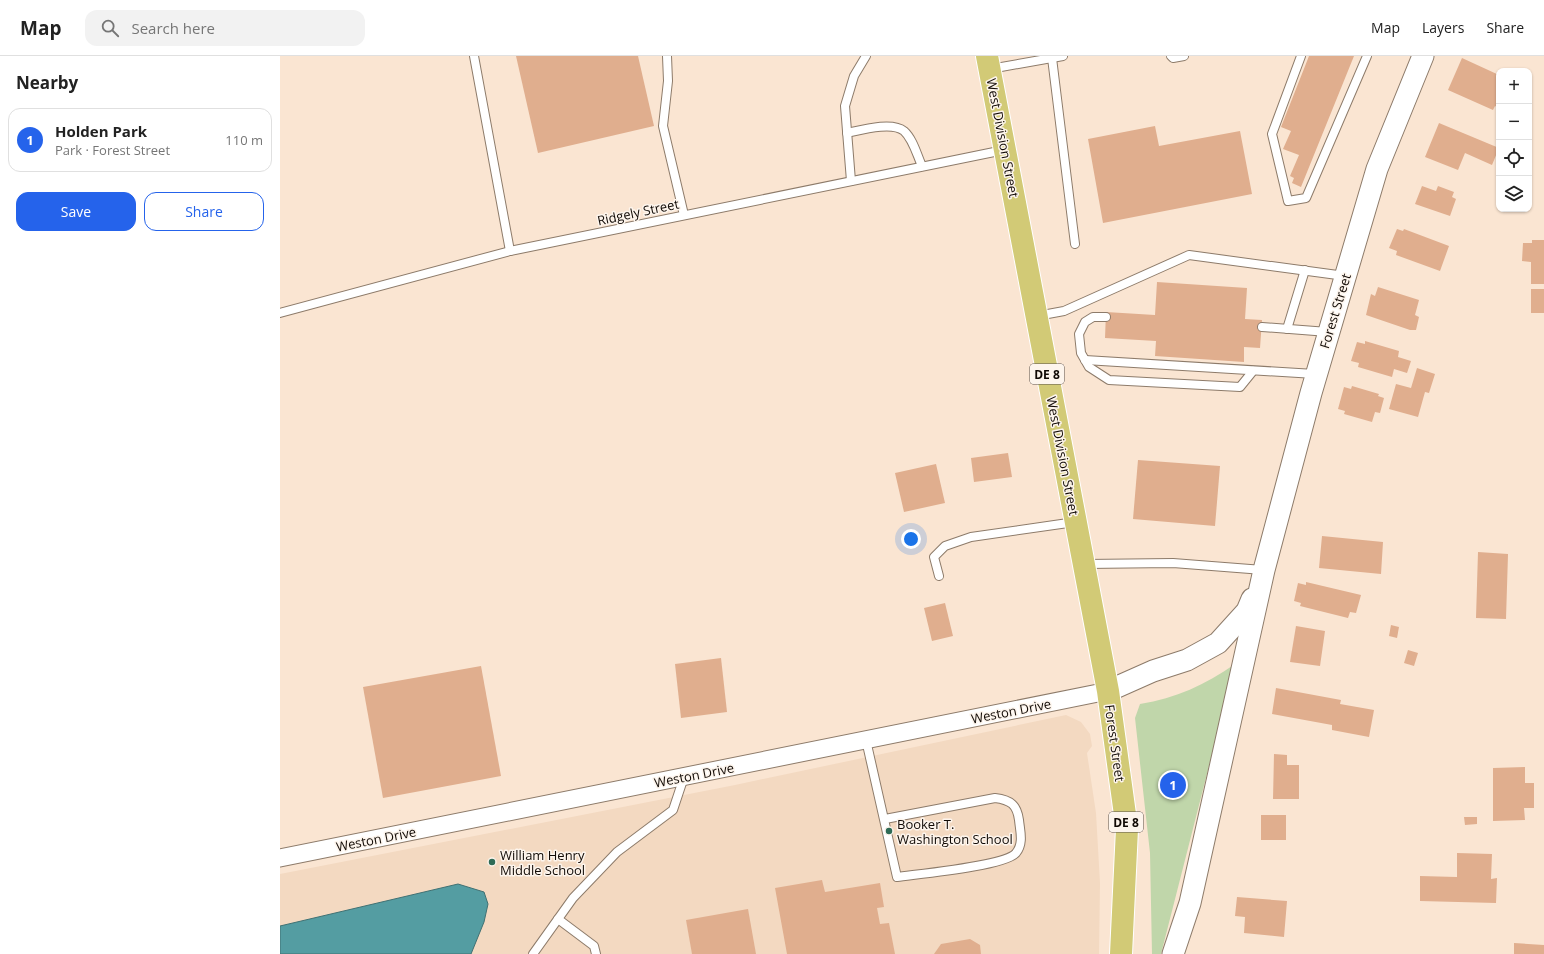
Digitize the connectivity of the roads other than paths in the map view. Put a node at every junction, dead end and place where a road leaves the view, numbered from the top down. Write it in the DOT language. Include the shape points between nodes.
graph roads {
  1 [pos="474,56"];
  2 [pos="667,56"];
  3 [pos="866,56"];
  4 [pos="1064,56"];
  5 [pos="1171,56"];
  6 [pos="1184,56"];
  7 [pos="1301,56"];
  8 [pos="1367,56"];
  9 [pos="1423,56"];
  10 [pos="1052,58"];
  11 [pos="988,63"];
  12 [pos="847,133"];
  13 [pos="1005,149"];
  14 [pos="922,166"];
  15 [pos="851,181"];
  16 [pos="684,215"];
  17 [pos="1075,244"];
  18 [pos="510,251"];
  19 [pos="1305,270"];
  20 [pos="1345,276"];
  21 [pos="280,313"];
  22 [pos="1036,316"];
  23 [pos="1106,318"];
  24 [pos="1262,327"];
  25 [pos="1287,329"];
  26 [pos="1328,332"];
  27 [pos="1085,360"];
  28 [pos="1253,371"];
  29 [pos="1316,374"];
  30 [pos="1076,522"];
  31 [pos="1083,564"];
  32 [pos="1264,570"];
  33 [pos="938,576"];
  34 [pos="1108,692"];
  35 [pos="866,740"];
  36 [pos="684,777"];
  37 [pos="885,819"];
  38 [pos="280,858"];
  39 [pos="558,919"];
  40 [pos="593,952"];
  41 [pos="533,954"];
  42 [pos="1121,954"];
  43 [pos="1173,954"];
  1 -- 18 [label="lane"];
  2 -- 16 [label="lane" via="668,81 663,126"];
  3 -- 12 [label="lane" via="854,76 845,106"];
  4 -- 10 [label="lane"];
  5 -- 6 [label="lane"];
  7 -- 8 [label="lane" via="1272,134 1288,201 1306,198"];
  9 -- 20 [label="street, Forest Street" via="1377,170"];
  10 -- 11 [label="lane"];
  10 -- 17 [label="lane"];
  11 -- 13 [label="highway, West Division Street / DE 8"];
  12 -- 14 [label="lane" via="892,126 903,130"];
  12 -- 15 [label="lane"];
  13 -- 14 [label="lane, Ridgely Street"];
  13 -- 22 [label="highway, West Division Street / DE 8"];
  14 -- 15 [label="lane, Ridgely Street"];
  15 -- 16 [label="lane, Ridgely Street"];
  16 -- 18 [label="lane, Ridgely Street"];
  18 -- 21 [label="lane, Ridgely Street"];
  19 -- 20 [label="lane"];
  19 -- 22 [label="lane" via="1189,255 1064,311"];
  19 -- 25 [label="lane"];
  20 -- 26 [label="street, Forest Street"];
  22 -- 30 [label="highway, West Division Street / DE 8"];
  23 -- 27 [label="lane" via="1093,317 1085,322 1080,334 1081,353"];
  24 -- 25 [label="lane"];
  25 -- 26 [label="lane"];
  26 -- 29 [label="street, Forest Street"];
  27 -- 28 [label="lane"];
  27 -- 28 [label="lane" via="1089,368 1109,380 1240,387"];
  28 -- 29 [label="lane"];
  29 -- 32 [label="street, Forest Street"];
  30 -- 31 [label="highway, West Division Street / DE 8"];
  30 -- 33 [label="lane" via="972,537 945,546 934,557"];
  31 -- 32 [label="lane" via="1173,563"];
  31 -- 34 [label="highway, West Division Street / DE 8"];
  32 -- 34 [label="street, Forest Street" via="1247,611 1218,643 1187,660 1153,671"];
  32 -- 43 [label="street, Forest Street" via="1190,903"];
  34 -- 35 [label="street, Weston Drive"];
  34 -- 42 [label="highway, Forest Street / DE 8" via="1127,829"];
  35 -- 36 [label="street, Weston Drive"];
  35 -- 37 [label="lane"];
  36 -- 38 [label="street, Weston Drive"];
  36 -- 39 [label="lane" via="673,810 617,852 573,898"];
  37 -- 37 [label="lane" via="897,877 974,866 1008,858 1016,854 1020,846 1017,809 1003,799 996,798"];
  39 -- 40 [label="lane"];
  39 -- 41 [label="lane"];
}
